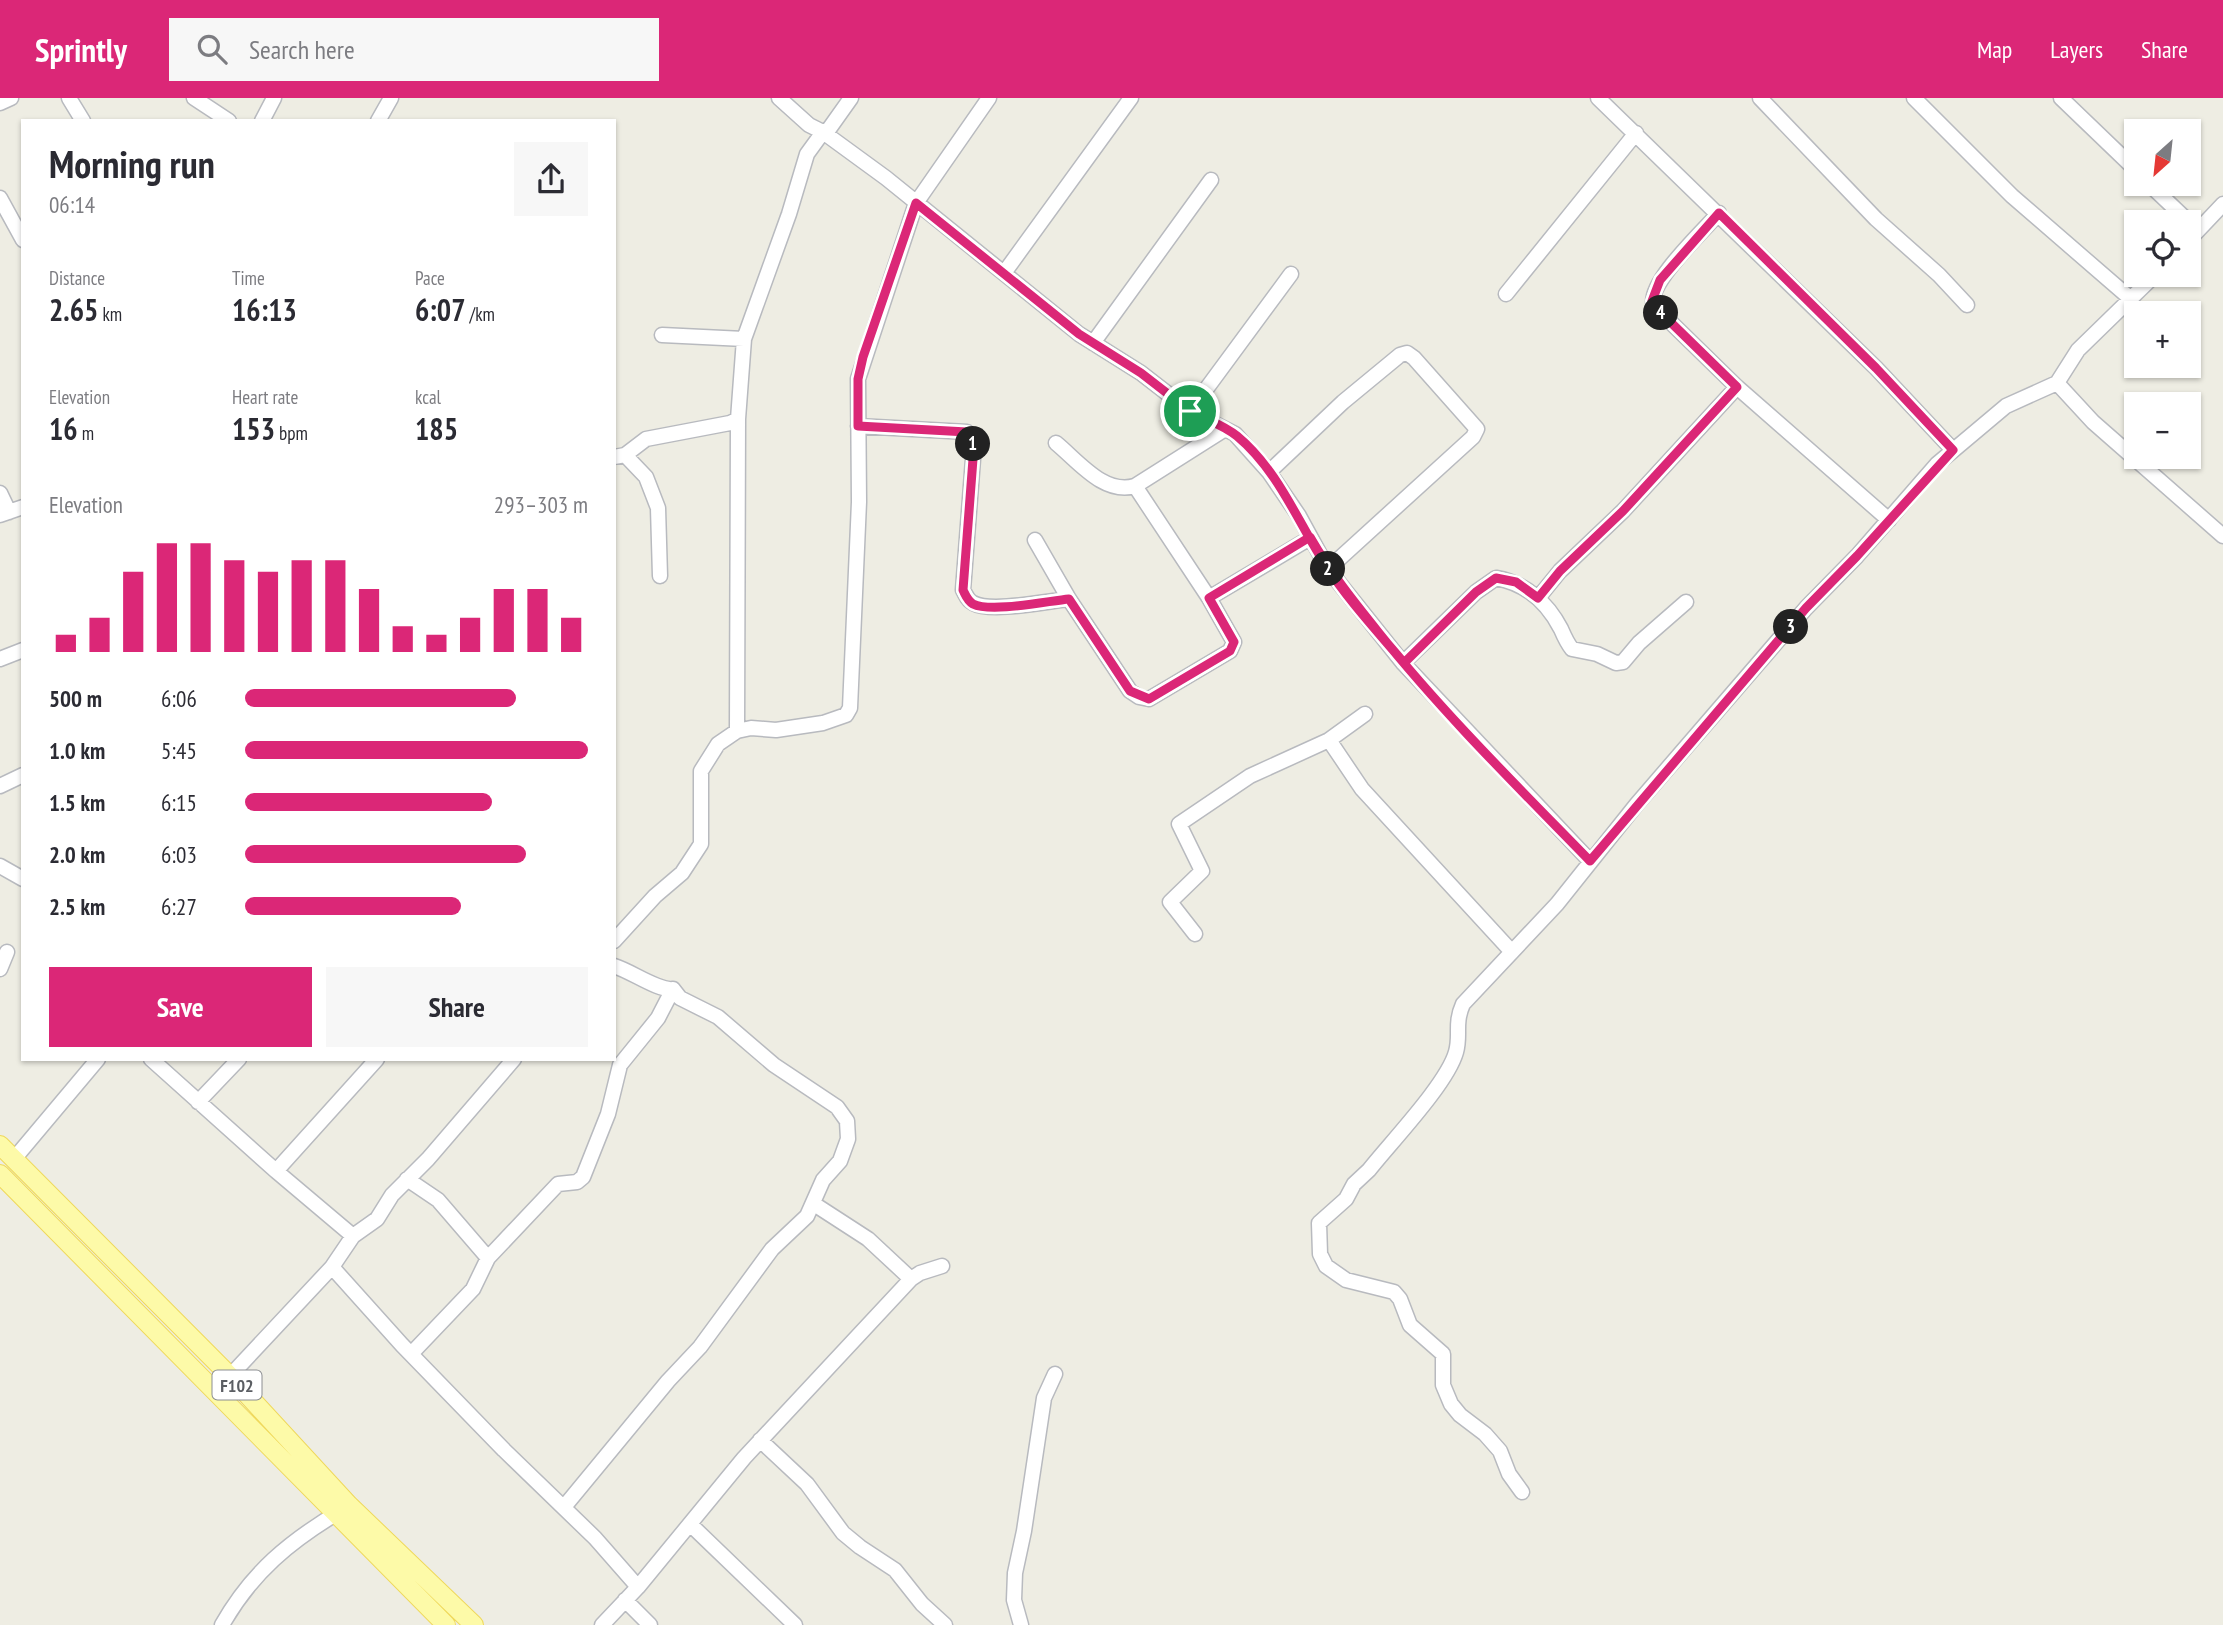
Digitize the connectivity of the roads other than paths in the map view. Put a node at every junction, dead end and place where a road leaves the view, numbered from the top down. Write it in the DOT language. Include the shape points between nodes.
graph roads {
  1 [pos="11,98"];
  2 [pos="69,98"];
  3 [pos="194,98"];
  4 [pos="274,98"];
  5 [pos="391,98"];
  6 [pos="779,98"];
  7 [pos="851,98"];
  8 [pos="989,98"];
  9 [pos="1131,98"];
  10 [pos="1598,98"];
  11 [pos="1760,98"];
  12 [pos="1914,98"];
  13 [pos="2061,98"];
  14 [pos="0,103"];
  15 [pos="82,119"];
  16 [pos="226,119"];
  17 [pos="263,119"];
  18 [pos="379,119"];
  19 [pos="823,132"];
  20 [pos="1636,133"];
  21 [pos="2124,159"];
  22 [pos="1211,180"];
  23 [pos="2161,196"];
  24 [pos="0,198"];
  25 [pos="916,203"];
  26 [pos="2223,204"];
  27 [pos="2174,210"];
  28 [pos="1719,213"];
  29 [pos="2201,221"];
  30 [pos="21,236"];
  31 [pos="1004,273"];
  32 [pos="1291,274"];
  33 [pos="2143,287"];
  34 [pos="1506,294"];
  35 [pos="2131,299"];
  36 [pos="1967,305"];
  37 [pos="662,335"];
  38 [pos="744,338"];
  39 [pos="1093,343"];
  40 [pos="2057,383"];
  41 [pos="1737,387"];
  42 [pos="1190,411"];
  43 [pos="738,419"];
  44 [pos="858,426"];
  45 [pos="1225,429"];
  46 [pos="1056,443"];
  47 [pos="1953,450"];
  48 [pos="619,456"];
  49 [pos="1269,472"];
  50 [pos="1135,486"];
  51 [pos="0,493"];
  52 [pos="10,511"];
  53 [pos="1889,520"];
  54 [pos="2223,536"];
  55 [pos="1310,537"];
  56 [pos="1035,540"];
  57 [pos="1328,569"];
  58 [pos="660,576"];
  59 [pos="1209,598"];
  60 [pos="1538,598"];
  61 [pos="1069,599"];
  62 [pos="1686,602"];
  63 [pos="21,651"];
  64 [pos="0,659"];
  65 [pos="1404,663"];
  66 [pos="1365,713"];
  67 [pos="737,731"];
  68 [pos="1329,740"];
  69 [pos="21,776"];
  70 [pos="0,786"];
  71 [pos="1590,861"];
  72 [pos="0,866"];
  73 [pos="21,878"];
  74 [pos="1195,934"];
  75 [pos="616,939"];
  76 [pos="7,952"];
  77 [pos="1512,952"];
  78 [pos="616,967"];
  79 [pos="0,969"];
  80 [pos="673,989"];
  81 [pos="96,1061"];
  82 [pos="153,1061"];
  83 [pos="237,1061"];
  84 [pos="375,1061"];
  85 [pos="512,1061"];
  86 [pos="198,1101"];
  87 [pos="0,1145"];
  88 [pos="14,1159"];
  89 [pos="276,1171"];
  90 [pos="0,1174"];
  91 [pos="407,1179"];
  92 [pos="814,1204"];
  93 [pos="353,1236"];
  94 [pos="488,1258"];
  95 [pos="942,1266"];
  96 [pos="332,1267"];
  97 [pos="911,1279"];
  98 [pos="411,1354"];
  99 [pos="1055,1374"];
  100 [pos="230,1376"];
  101 [pos="760,1440"];
  102 [pos="1522,1492"];
  103 [pos="564,1507"];
  104 [pos="342,1509"];
  105 [pos="691,1525"];
  106 [pos="638,1587"];
  107 [pos="625,1600"];
  108 [pos="222,1625"];
  109 [pos="446,1625"];
  110 [pos="474,1625"];
  111 [pos="602,1625"];
  112 [pos="650,1625"];
  113 [pos="795,1625"];
  114 [pos="944,1625"];
  115 [pos="1021,1625"];
  1 -- 14 [label="street"];
  2 -- 15 [label="street"];
  3 -- 16 [label="street"];
  4 -- 17 [label="street"];
  5 -- 18 [label="street"];
  6 -- 19 [label="street"];
  7 -- 19 [label="street"];
  8 -- 25 [label="street"];
  9 -- 31 [label="street"];
  10 -- 20 [label="street"];
  11 -- 36 [label="street" via="1876,219"];
  12 -- 35 [label="street" via="2012,196"];
  13 -- 21 [label="street"];
  19 -- 25 [label="street"];
  19 -- 38 [label="street" via="807,154"];
  20 -- 28 [label="street"];
  20 -- 34 [label="street"];
  22 -- 39 [label="street"];
  23 -- 27 [label="street"];
  24 -- 30 [label="street"];
  25 -- 31 [label="street"];
  25 -- 44 [label="street" via="863,357"];
  26 -- 29 [label="street"];
  28 -- 41 [label="street" via="1660,280 1652,301"];
  28 -- 47 [label="street"];
  31 -- 39 [label="street"];
  32 -- 42 [label="street"];
  33 -- 35 [label="street"];
  35 -- 40 [label="street" via="2078,349"];
  37 -- 38 [label="street"];
  38 -- 43 [label="street"];
  39 -- 42 [label="street"];
  40 -- 47 [label="street" via="2006,406"];
  40 -- 54 [label="street" via="2100,429"];
  41 -- 53 [label="street"];
  41 -- 60 [label="street"];
  42 -- 45 [label="street"];
  43 -- 48 [label="street" via="646,439"];
  43 -- 67 [label="street"];
  44 -- 61 [label="street" via="967,432 973,440 963,590 967,599 993,607"];
  44 -- 67 [label="street" via="850,708 846,715 823,723"];
  45 -- 49 [label="street"];
  45 -- 50 [label="street"];
  46 -- 50 [label="street" via="1114,489"];
  47 -- 53 [label="street"];
  48 -- 58 [label="street" via="646,477 658,508"];
  49 -- 55 [label="street"];
  49 -- 57 [label="street" via="1400,355 1415,358 1477,429"];
  50 -- 59 [label="street"];
  51 -- 52 [label="street"];
  53 -- 71 [label="street" via="1806,608"];
  55 -- 57 [label="street"];
  55 -- 59 [label="street"];
  56 -- 61 [label="street"];
  57 -- 65 [label="street"];
  59 -- 61 [label="street" via="1234,642 1230,651 1149,699 1130,691"];
  60 -- 62 [label="street" via="1572,649 1616,663 1623,662"];
  60 -- 65 [label="street" via="1516,582 1496,578"];
  63 -- 64 [label="street"];
  65 -- 71 [label="street"];
  66 -- 68 [label="street"];
  67 -- 75 [label="street" via="718,744 701,771 701,844 691,861"];
  68 -- 74 [label="street" via="1250,776 1179,824 1202,871 1170,902"];
  68 -- 77 [label="street" via="1362,789"];
  69 -- 70 [label="street"];
  71 -- 77 [label="street"];
  72 -- 73 [label="street"];
  76 -- 79 [label="street"];
  77 -- 102 [label="street" via="1463,1004 1457,1018 1457,1051 1446,1074 1346,1199 1319,1223 1317,1240 1326,1266 1335,1273 1394,1292 1410,1325 1443,1354 1443,1385 1451,1404 1500,1451"];
  78 -- 80 [label="street" via="664,990"];
  80 -- 92 [label="street" via="680,998 718,1017 774,1065 843,1113 849,1129 845,1152 823,1180"];
  80 -- 94 [label="street" via="658,1018 620,1065 608,1114 583,1177 558,1184"];
  81 -- 88 [label="street"];
  82 -- 86 [label="street"];
  83 -- 86 [label="street"];
  84 -- 89 [label="street"];
  85 -- 91 [label="street"];
  86 -- 89 [label="street"];
  87 -- 88 [label="main road, F102"];
  88 -- 100 [label="main road, F102"];
  89 -- 93 [label="street"];
  90 -- 104 [label="main road, F102"];
  91 -- 93 [label="street" via="377,1219"];
  91 -- 94 [label="street" via="438,1200"];
  92 -- 97 [label="street" via="868,1239"];
  92 -- 103 [label="street" via="772,1249 700,1347"];
  93 -- 96 [label="street"];
  94 -- 98 [label="street" via="472,1289"];
  95 -- 97 [label="street"];
  96 -- 98 [label="street"];
  96 -- 100 [label="street"];
  97 -- 101 [label="street"];
  98 -- 103 [label="street"];
  99 -- 115 [label="street" via="1044,1398 1015,1573 1014,1600"];
  100 -- 104 [label="main road, F102"];
  101 -- 105 [label="street"];
  101 -- 114 [label="street" via="807,1485 843,1533 895,1570"];
  103 -- 106 [label="street"];
  104 -- 108 [label="street" via="265,1565"];
  104 -- 109 [label="main road, F102"];
  104 -- 110 [label="main road, F102"];
  105 -- 106 [label="street"];
  105 -- 113 [label="street"];
  106 -- 107 [label="street"];
  107 -- 111 [label="street"];
  107 -- 112 [label="street"];
}
